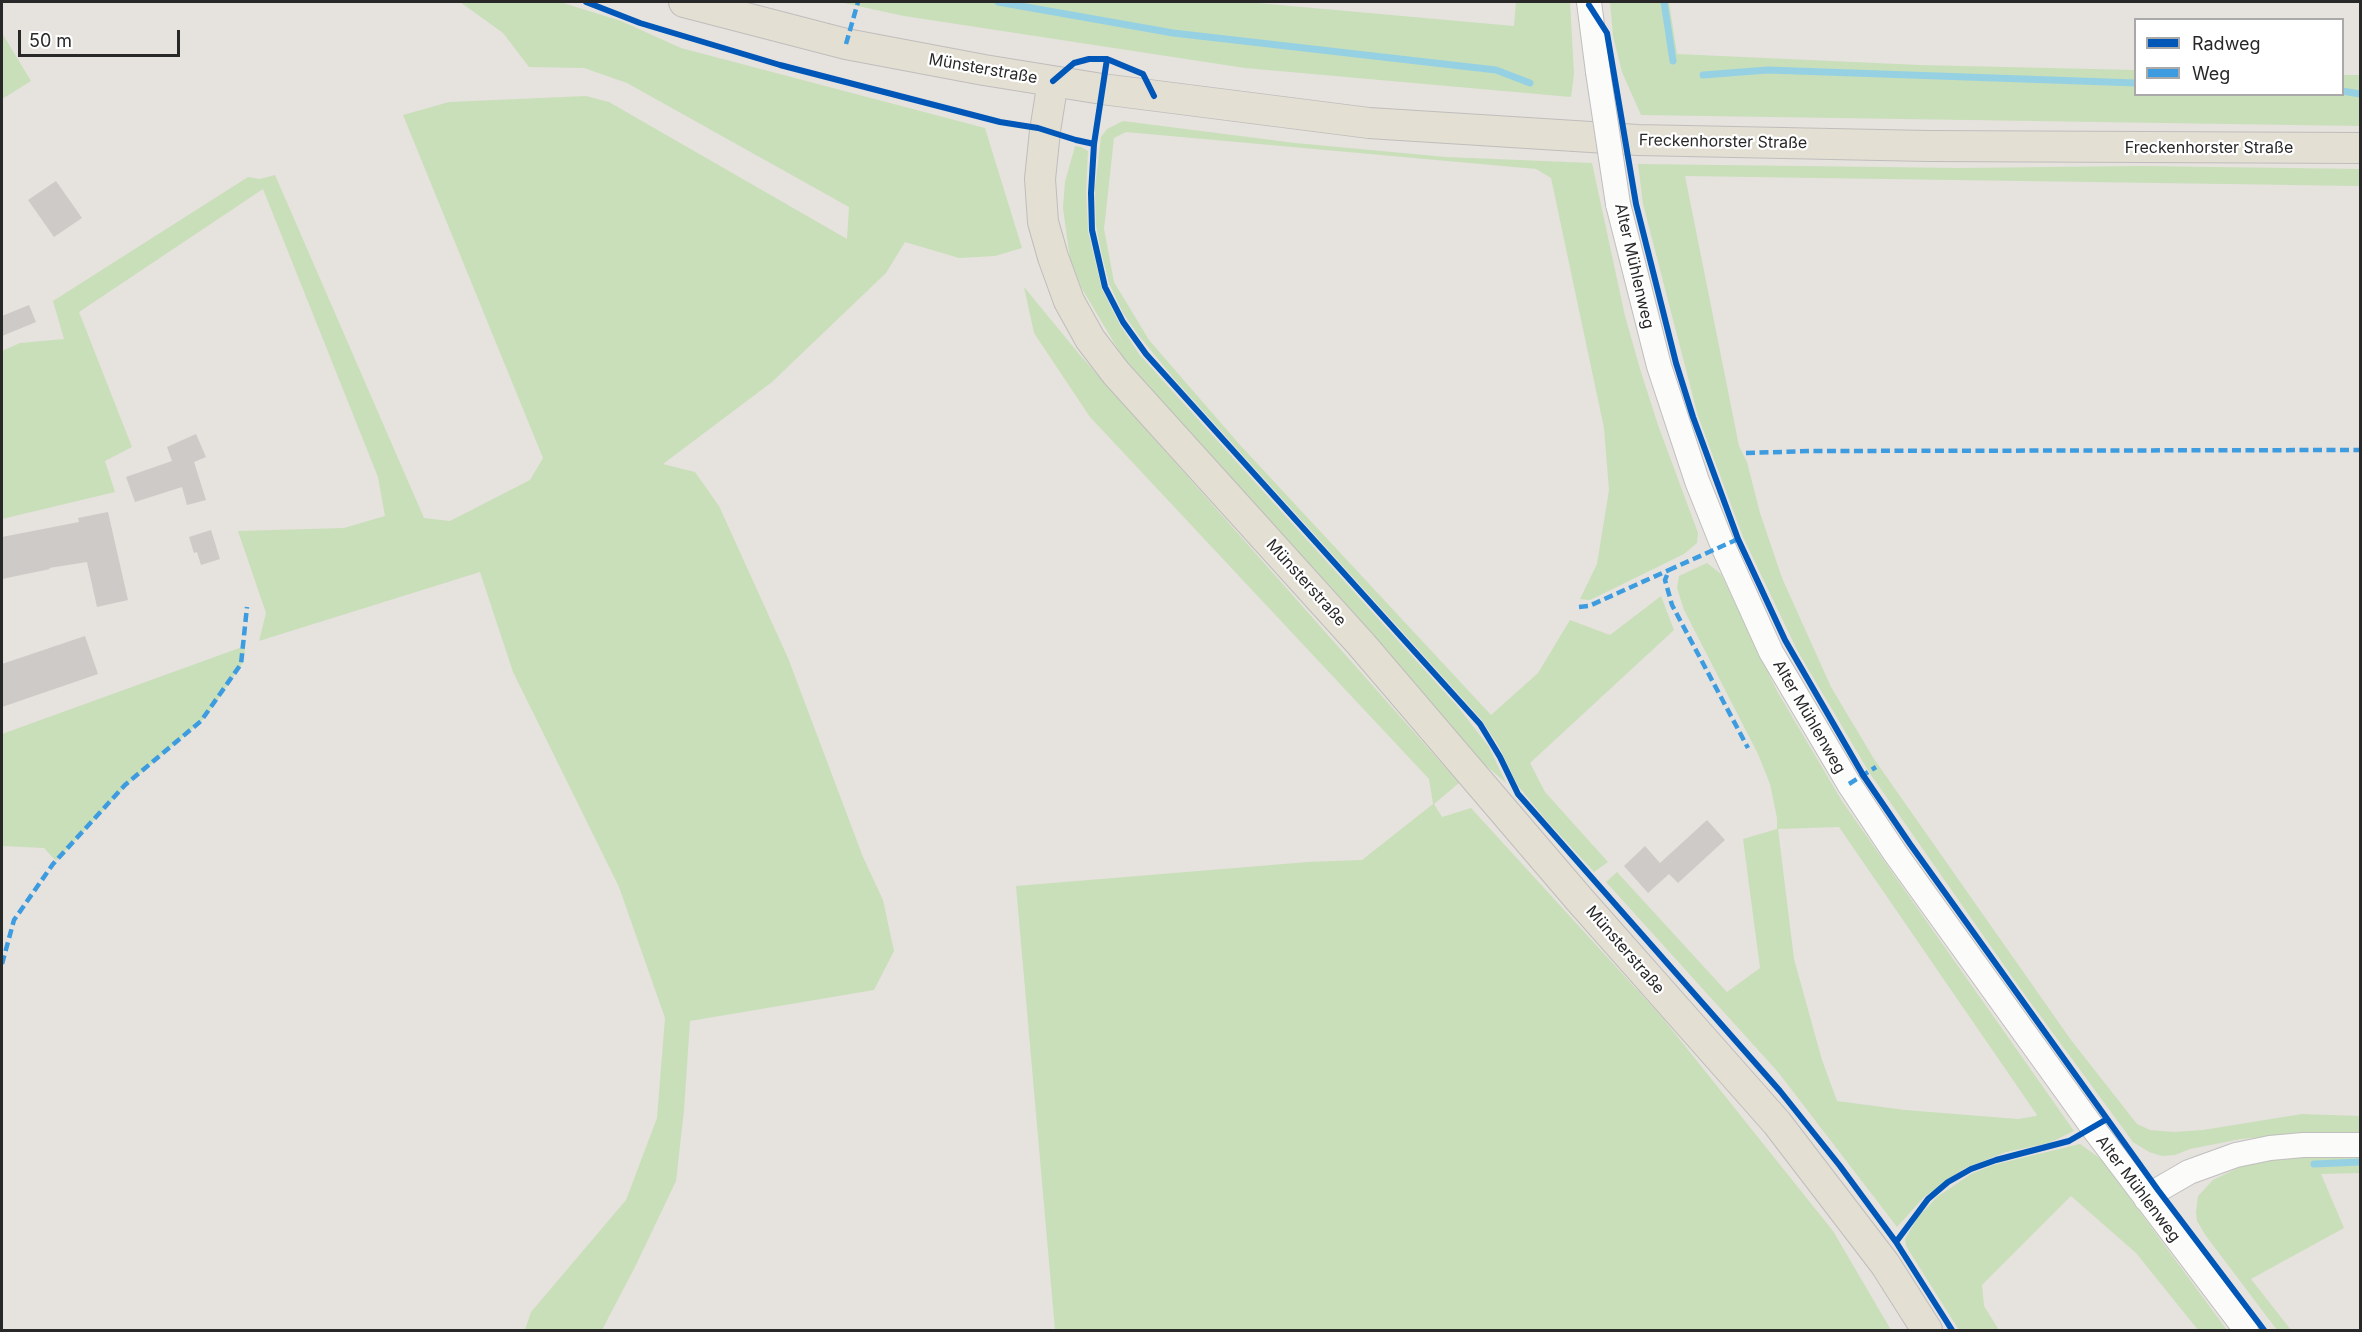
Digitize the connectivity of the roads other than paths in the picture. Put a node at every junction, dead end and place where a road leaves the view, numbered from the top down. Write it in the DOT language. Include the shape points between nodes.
graph roads {
  1 [pos="684,2"];
  2 [pos="1589,2"];
  3 [pos="1053,81"];
  4 [pos="2361,148"];
  5 [pos="2361,1145"];
  6 [pos="2146,1199"];
  7 [pos="1927,1330"];
  8 [pos="2246,1330"];
  1 -- 3 [label="main road, Münsterstraße" via="846,44"];
  2 -- 6 [label="street, Alter Mühlenweg, bridge" via="1618,204 1659,366 1697,481 1771,652 1895,853"];
  3 -- 4 [label="main road, Freckenhorster Straße" via="1369,123 1638,140"];
  3 -- 7 [label="main road, Münsterstraße" via="1040,179 1043,222 1068,301 1090,339 1778,1124 1885,1264"];
  5 -- 6 [label="street" via="2303,1145 2236,1155 2189,1172"];
  6 -- 8 [label="street, Alter Mühlenweg"];
}
